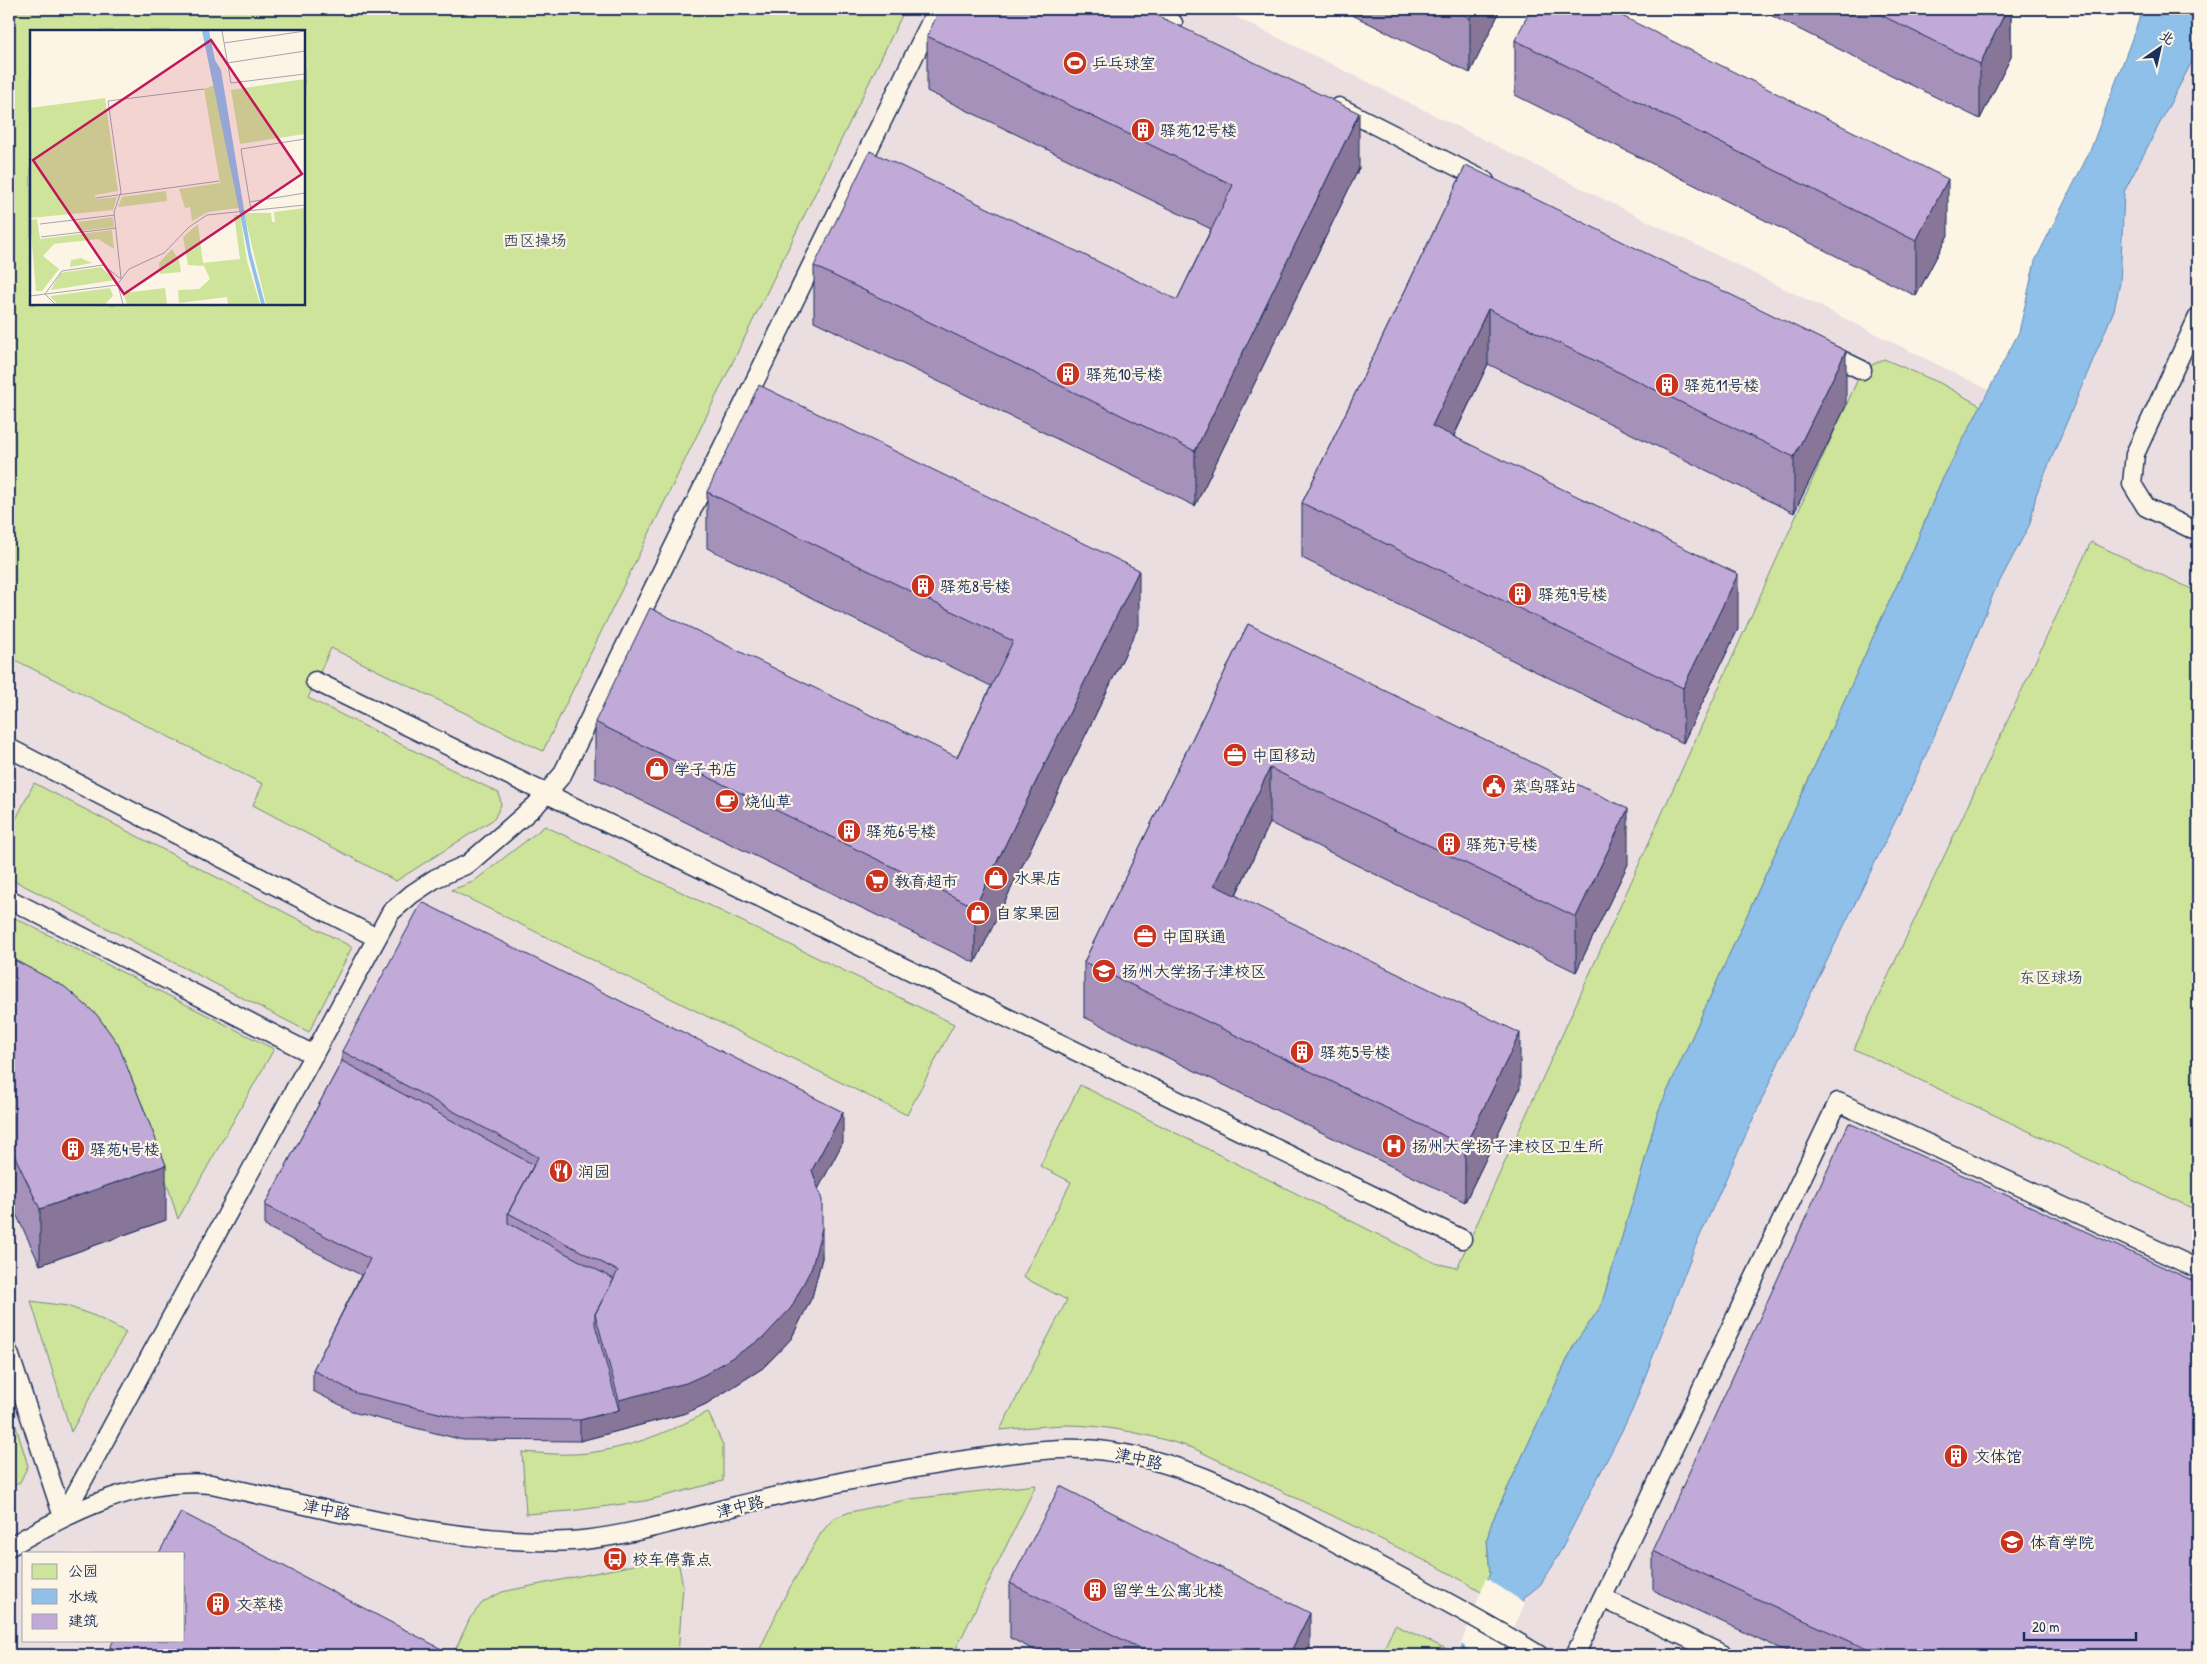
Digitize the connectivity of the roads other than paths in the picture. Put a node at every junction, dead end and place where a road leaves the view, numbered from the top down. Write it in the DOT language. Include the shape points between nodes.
graph roads {
  1 [pos="937,9"];
  2 [pos="1144,9"];
  3 [pos="1188,31"];
  4 [pos="1320,97"];
  5 [pos="1497,186"];
  6 [pos="2198,317"];
  7 [pos="1809,344"];
  8 [pos="1862,370"];
  9 [pos="2198,532"];
  10 [pos="315,681"];
  11 [pos="9,748"];
  12 [pos="546,794"];
  13 [pos="9,899"];
  14 [pos="377,938"];
  15 [pos="314,1055"];
  16 [pos="1462,1239"];
  17 [pos="2198,1269"];
  18 [pos="9,1352"];
  19 [pos="63,1517"];
  20 [pos="9,1547"];
  21 [pos="1602,1598"];
  22 [pos="1539,1655"];
  23 [pos="1575,1655"];
  24 [pos="1724,1655"];
  1 -- 12 [label="lane" via="562,775"];
  2 -- 3 [label="lane"];
  4 -- 5 [label="lane"];
  6 -- 9 [label="lane" via="2135,454 2132,484 2146,507"];
  7 -- 8 [label="lane"];
  10 -- 12 [label="lane"];
  11 -- 14 [label="lane"];
  12 -- 14 [label="lane" via="468,864 436,878 412,894 391,912"];
  12 -- 16 [label="lane"];
  13 -- 15 [label="lane"];
  14 -- 15 [label="lane"];
  15 -- 19 [label="lane"];
  17 -- 21 [label="lane" via="1838,1102"];
  18 -- 19 [label="lane"];
  19 -- 20 [label="lane, 津中路"];
  19 -- 22 [label="lane, 津中路" via="118,1494 190,1482 437,1533 581,1541 640,1531 808,1489 945,1462 1050,1449 1085,1449 1137,1457 1201,1476 1256,1500 1455,1606"];
  21 -- 23 [label="lane"];
  21 -- 24 [label="lane"];
}
